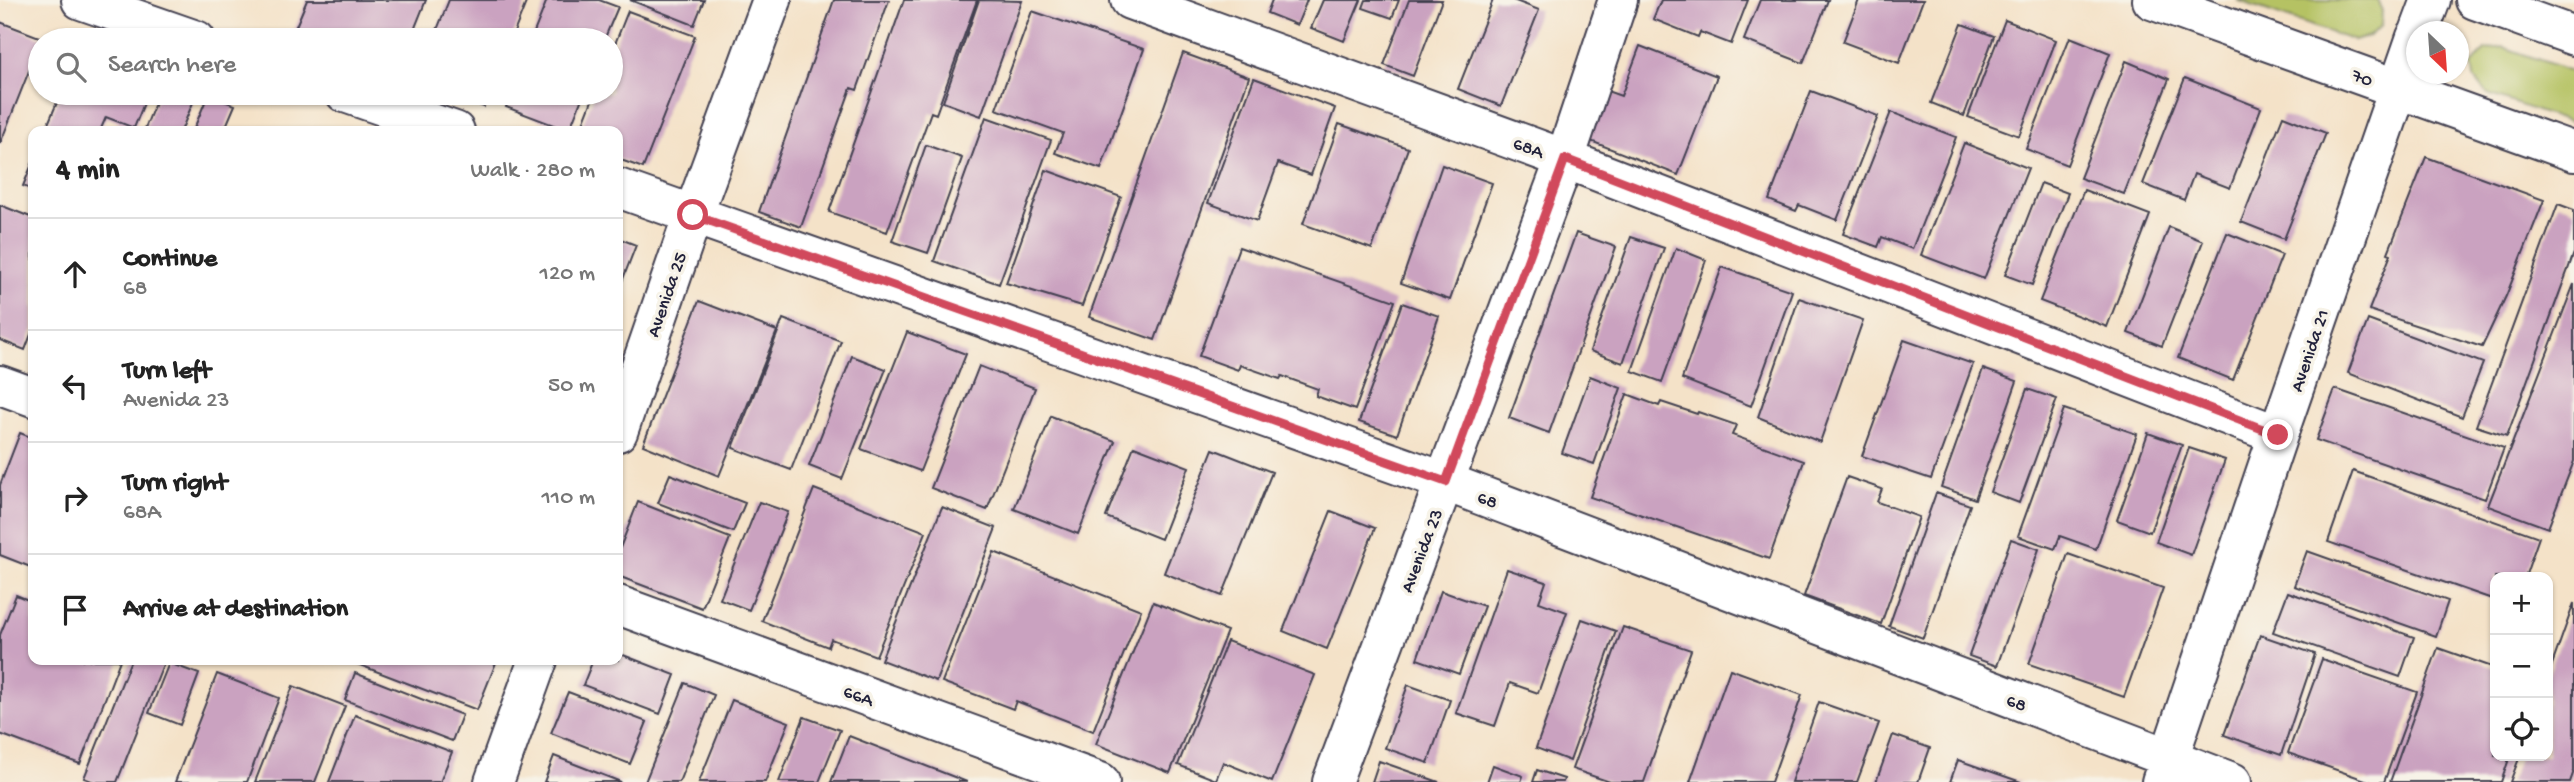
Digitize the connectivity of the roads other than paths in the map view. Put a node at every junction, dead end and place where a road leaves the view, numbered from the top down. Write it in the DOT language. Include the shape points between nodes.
graph roads {
  1 [pos="81,0"];
  2 [pos="772,0"];
  3 [pos="1130,0"];
  4 [pos="1618,0"];
  5 [pos="2152,0"];
  6 [pos="2431,0"];
  7 [pos="2475,0"];
  8 [pos="2423,21"];
  9 [pos="162,28"];
  10 [pos="2574,36"];
  11 [pos="2406,69"];
  12 [pos="2399,89"];
  13 [pos="380,105"];
  14 [pos="441,126"];
  15 [pos="2574,152"];
  16 [pos="1565,159"];
  17 [pos="623,190"];
  18 [pos="693,215"];
  19 [pos="0,385"];
  20 [pos="28,395"];
  21 [pos="623,418"];
  22 [pos="2278,435"];
  23 [pos="1446,482"];
  24 [pos="623,607"];
  25 [pos="536,665"];
  26 [pos="2165,771"];
  27 [pos="494,782"];
  28 [pos="1100,782"];
  29 [pos="1332,782"];
  30 [pos="2232,782"];
  1 -- 9 [label="street"];
  2 -- 18 [label="street, Avenida 25"];
  3 -- 16 [label="street, 68A"];
  4 -- 16 [label="street, Avenida 23"];
  5 -- 12 [label="street, 70"];
  6 -- 8 [label="street"];
  7 -- 10 [label="street"];
  11 -- 12 [label="street, Avenida 21"];
  12 -- 15 [label="street, 70"];
  12 -- 22 [label="street, Avenida 21"];
  13 -- 14 [label="street"];
  16 -- 22 [label="street, 68A"];
  16 -- 23 [label="street, Avenida 23"];
  17 -- 18 [label="street, 68"];
  18 -- 21 [label="street, Avenida 25"];
  18 -- 23 [label="street, 68"];
  19 -- 20 [label="street"];
  22 -- 26 [label="street, Avenida 21"];
  23 -- 26 [label="street, 68"];
  23 -- 29 [label="street, Avenida 23"];
  24 -- 28 [label="street, 66A"];
  25 -- 27 [label="street"];
  26 -- 30 [label="street, 68"];
}
